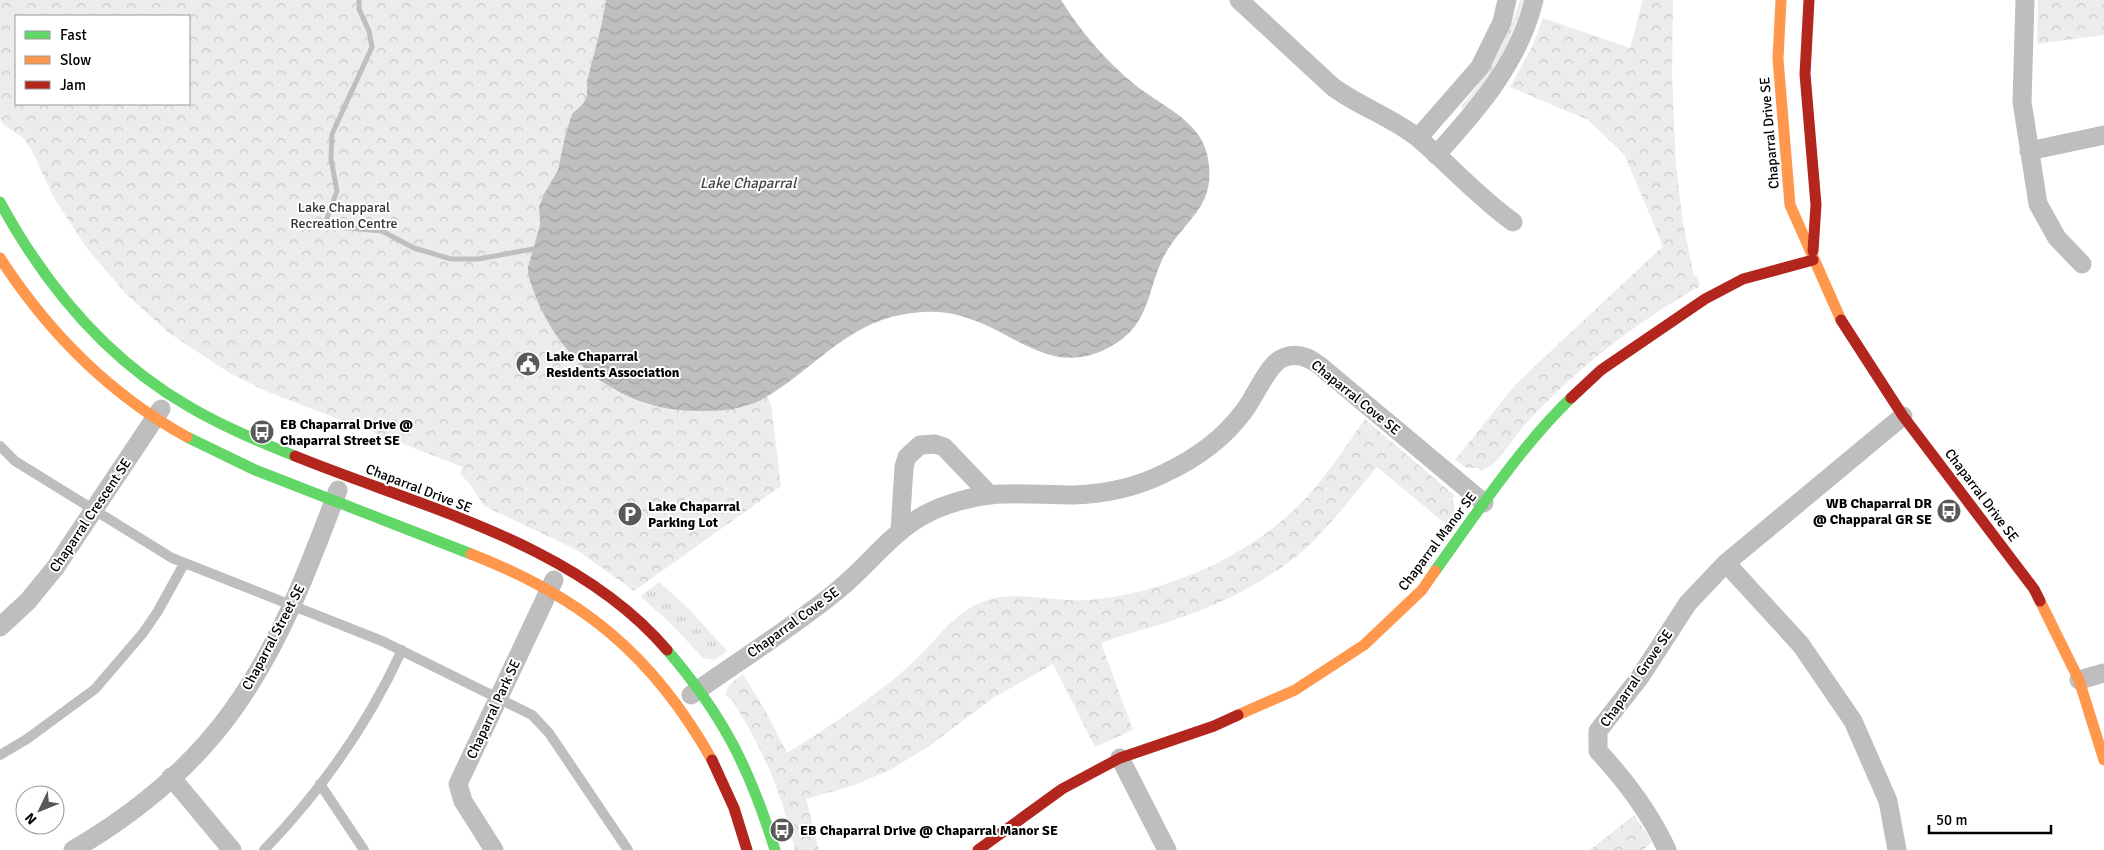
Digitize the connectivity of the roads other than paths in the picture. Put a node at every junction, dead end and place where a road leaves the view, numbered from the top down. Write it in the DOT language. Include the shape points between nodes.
graph roads {
  1 [pos="1239,0"];
  2 [pos="1507,0"];
  3 [pos="1534,0"];
  4 [pos="1781,0"];
  5 [pos="1809,0"];
  6 [pos="2025,0"];
  7 [pos="2104,135"];
  8 [pos="1418,138"];
  9 [pos="2029,151"];
  10 [pos="1436,155"];
  11 [pos="0,202"];
  12 [pos="1513,222"];
  13 [pos="0,258"];
  14 [pos="1813,260"];
  15 [pos="2082,264"];
  16 [pos="170,395"];
  17 [pos="1903,416"];
  18 [pos="155,418"];
  19 [pos="0,446"];
  20 [pos="344,475"];
  21 [pos="989,494"];
  22 [pos="334,500"];
  23 [pos="1484,503"];
  24 [pos="94,510"];
  25 [pos="900,531"];
  26 [pos="1726,563"];
  27 [pos="184,564"];
  28 [pos="562,566"];
  29 [pos="550,589"];
  30 [pos="292,606"];
  31 [pos="0,626"];
  32 [pos="402,650"];
  33 [pos="2104,673"];
  34 [pos="2079,680"];
  35 [pos="701,688"];
  36 [pos="500,698"];
  37 [pos="678,704"];
  38 [pos="0,755"];
  39 [pos="1120,758"];
  40 [pos="2104,760"];
  41 [pos="171,777"];
  42 [pos="320,784"];
  43 [pos="73,850"];
  44 [pos="232,850"];
  45 [pos="264,850"];
  46 [pos="364,850"];
  47 [pos="494,850"];
  48 [pos="628,850"];
  49 [pos="747,850"];
  50 [pos="775,850"];
  51 [pos="978,850"];
  52 [pos="1167,850"];
  53 [pos="1667,850"];
  54 [pos="1897,850"];
  1 -- 8 [label="street" via="1333,87"];
  2 -- 8 [label="street" via="1502,22 1480,67"];
  3 -- 10 [label="street" via="1528,25 1502,77"];
  4 -- 14 [label="street, Chaparral Drive SE" via="1778,59 1790,205"];
  5 -- 14 [label="street, Chaparral Drive SE" via="1805,74 1816,205"];
  6 -- 9 [label="street" via="2022,102"];
  7 -- 9 [label="street"];
  8 -- 10 [label="street"];
  9 -- 15 [label="street" via="2038,204 2057,238"];
  10 -- 12 [label="street" via="1476,194"];
  11 -- 16 [label="street, Chaparral Drive SE" via="34,261 71,309 114,352"];
  13 -- 18 [label="street" via="22,291 66,344 106,382"];
  14 -- 17 [label="street, Chaparral Drive SE" via="1845,329"];
  14 -- 23 [label="street, Chaparral Manor SE" via="1743,279 1705,299 1608,364 1560,409"];
  16 -- 18 [label="street, Chaparral Crescent SE"];
  16 -- 20 [label="street, Chaparral Drive SE" via="235,431"];
  17 -- 26 [label="street, Chaparral Grove SE"];
  17 -- 34 [label="street, Chaparral Drive SE" via="2034,589"];
  18 -- 22 [label="street" via="226,457"];
  18 -- 24 [label="street, Chaparral Crescent SE"];
  19 -- 24 [label="lane" via="15,461"];
  20 -- 22 [label="street, Chaparral Street SE"];
  20 -- 28 [label="street, Chaparral Drive SE" via="486,530"];
  21 -- 23 [label="street, Chaparral Cove SE" via="1085,494 1117,489 1159,476 1189,460 1219,438 1245,410 1271,367 1280,359 1295,355 1304,356 1319,365"];
  21 -- 25 [label="street, Chaparral Cove SE" via="940,507"];
  21 -- 25 [label="street" via="944,447 920,445 909,454 904,467"];
  22 -- 29 [label="street"];
  22 -- 30 [label="street, Chaparral Street SE"];
  23 -- 39 [label="street, Chaparral Manor SE" via="1422,590 1364,645 1294,690 1214,726"];
  24 -- 27 [label="lane"];
  24 -- 31 [label="street, Chaparral Crescent SE" via="40,587"];
  25 -- 35 [label="street, Chaparral Cove SE" via="836,591"];
  26 -- 53 [label="street, Chaparral Grove SE" via="1688,603 1640,677 1598,731 1598,751 1622,777 1657,829"];
  26 -- 54 [label="street" via="1800,645 1853,721 1888,801"];
  27 -- 30 [label="lane"];
  27 -- 38 [label="lane" via="143,634 95,689"];
  28 -- 29 [label="street, Chaparral Park SE"];
  28 -- 35 [label="street, Chaparral Drive SE" via="601,590 639,620"];
  29 -- 36 [label="street, Chaparral Park SE"];
  29 -- 37 [label="street" via="610,631 650,670"];
  30 -- 32 [label="lane"];
  30 -- 41 [label="street, Chaparral Street SE" via="232,711 197,753"];
  32 -- 36 [label="lane"];
  32 -- 42 [label="lane" via="369,713"];
  33 -- 34 [label="street"];
  34 -- 40 [label="street, Chaparral Drive SE"];
  35 -- 37 [label="street, Chaparral Cove SE"];
  35 -- 50 [label="street, Chaparral Drive SE" via="744,762"];
  36 -- 47 [label="street, Chaparral Park SE" via="458,784 463,801"];
  36 -- 48 [label="lane" via="542,723"];
  37 -- 49 [label="street" via="719,773"];
  39 -- 51 [label="street, Chaparral Manor SE" via="1062,789"];
  39 -- 52 [label="street"];
  41 -- 43 [label="street, Chaparral Street SE" via="135,808"];
  41 -- 44 [label="street"];
  42 -- 45 [label="lane"];
  42 -- 46 [label="lane"];
}
